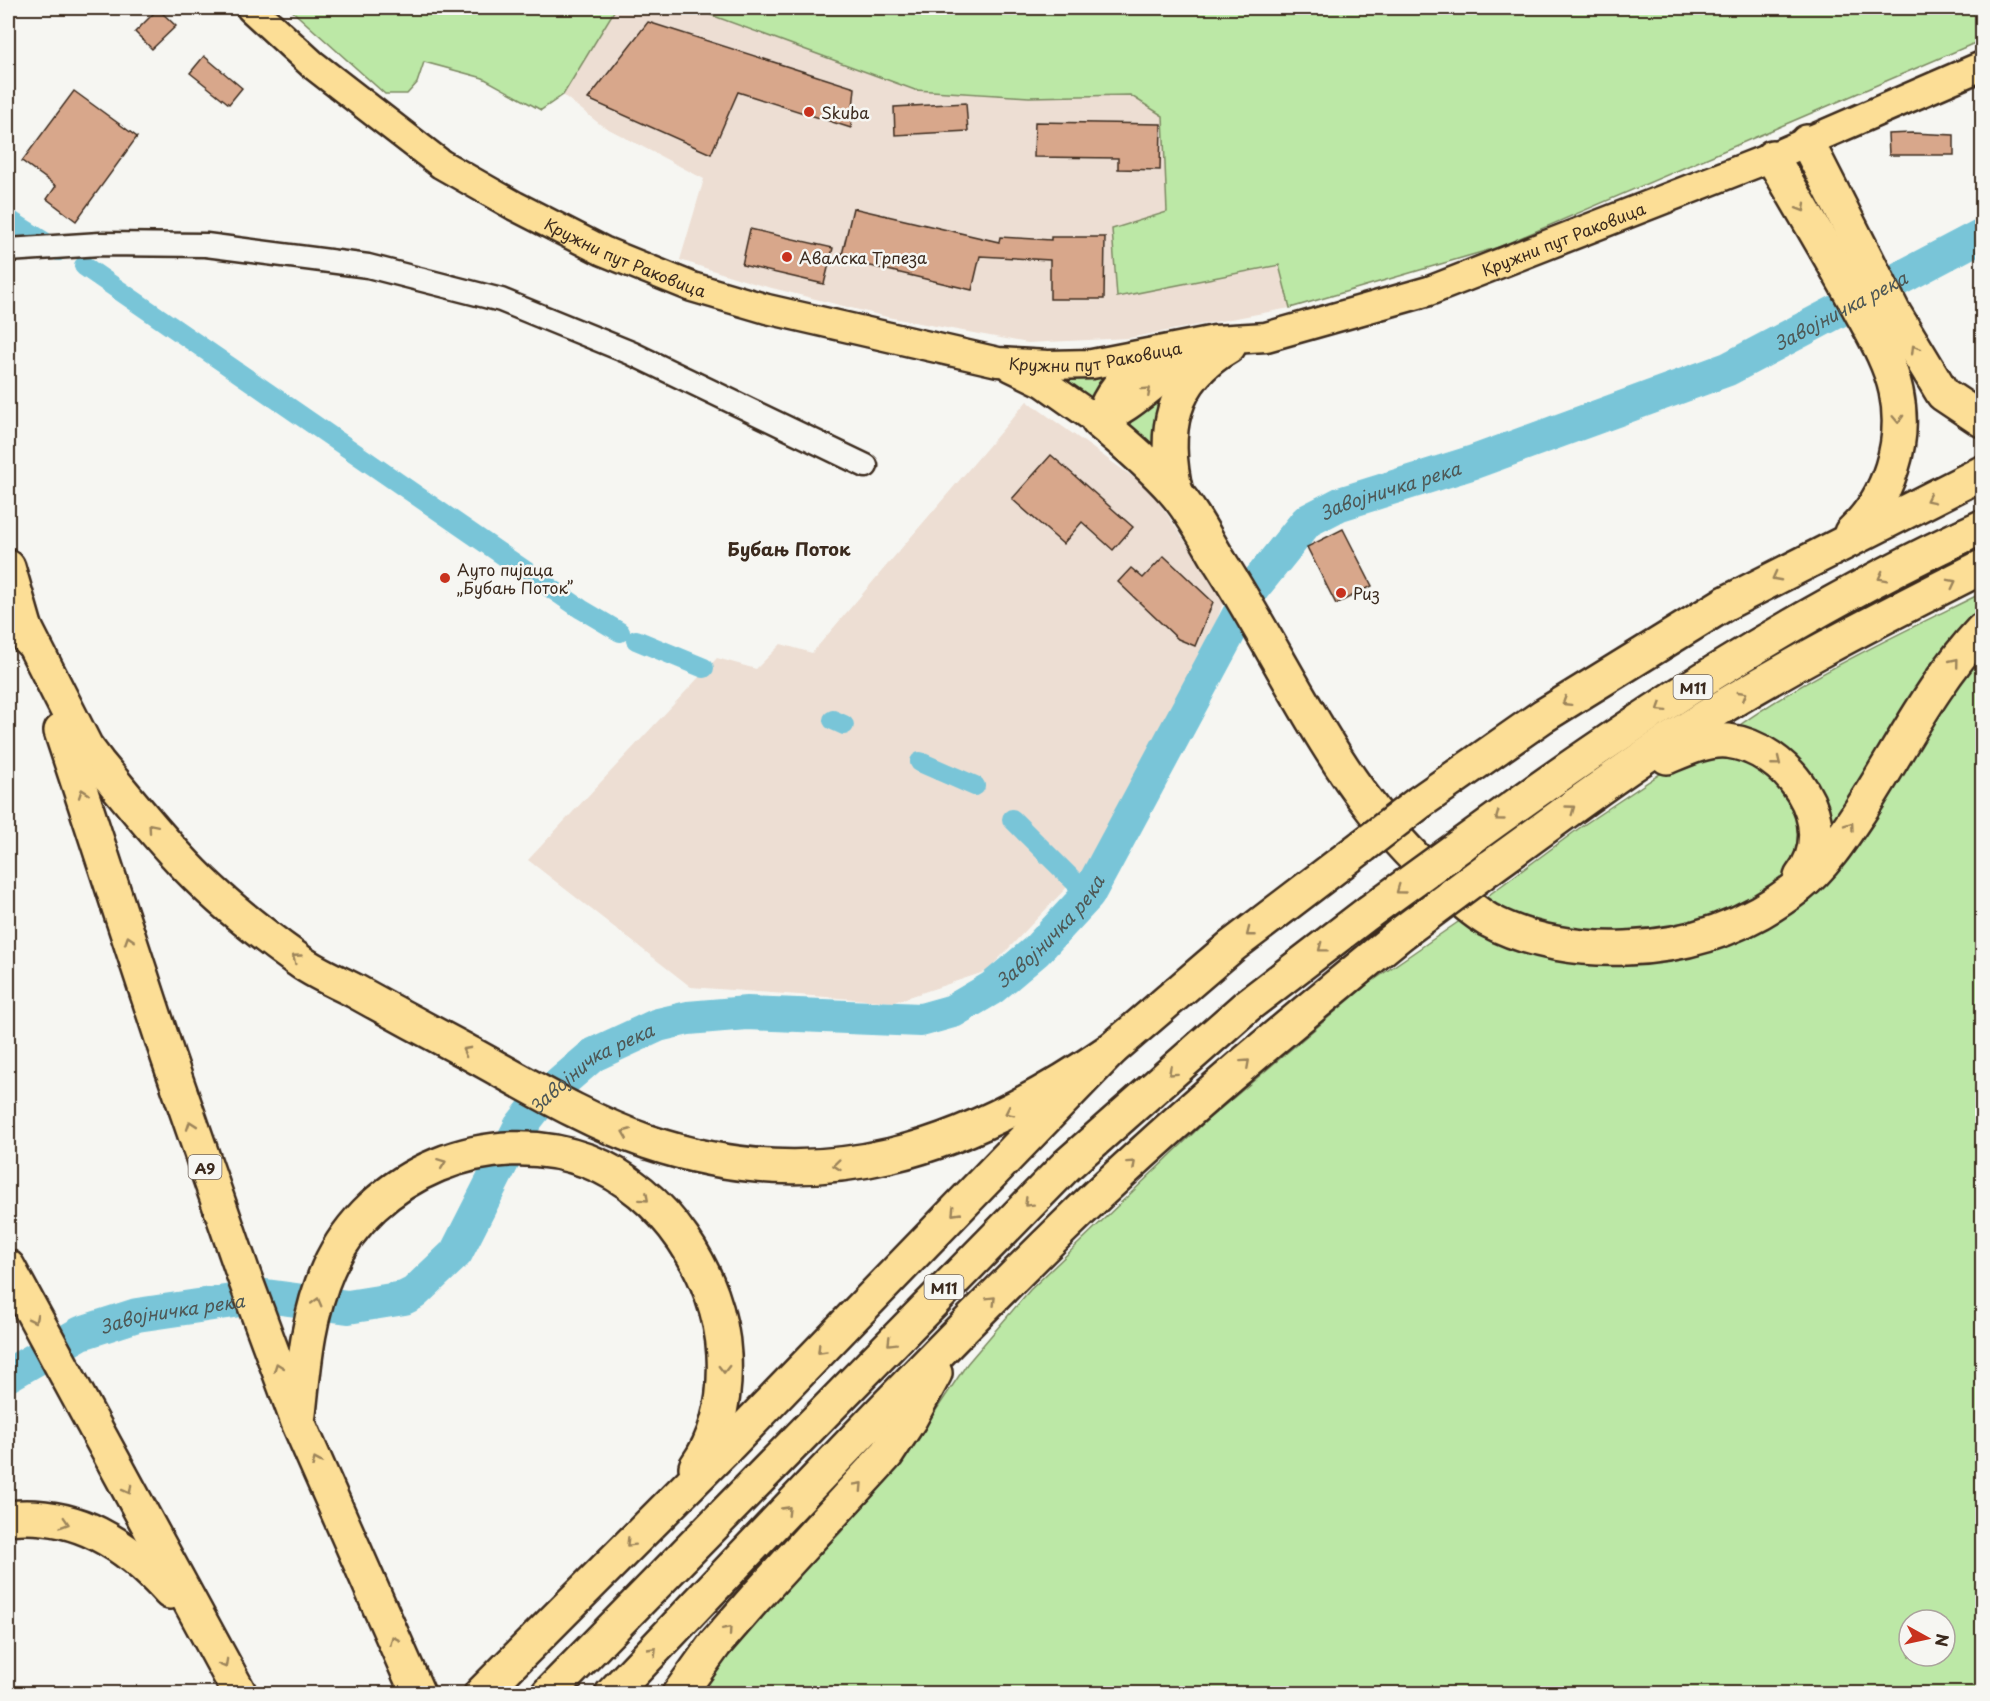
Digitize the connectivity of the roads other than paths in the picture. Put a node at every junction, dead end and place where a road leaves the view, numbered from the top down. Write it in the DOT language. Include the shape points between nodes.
graph roads {
  1 [pos="251,8"];
  2 [pos="1983,66"];
  3 [pos="1807,142"];
  4 [pos="1772,157"];
  5 [pos="8,250"];
  6 [pos="1849,259"];
  7 [pos="1881,320"];
  8 [pos="1266,336"];
  9 [pos="1229,346"];
  10 [pos="1157,353"];
  11 [pos="998,362"];
  12 [pos="1983,420"];
  13 [pos="1098,421"];
  14 [pos="866,466"];
  15 [pos="1983,474"];
  16 [pos="1176,493"];
  17 [pos="1983,527"];
  18 [pos="1828,550"];
  19 [pos="8,567"];
  20 [pos="1983,567"];
  21 [pos="22,621"];
  22 [pos="1983,630"];
  23 [pos="1606,784"];
  24 [pos="1782,898"];
  25 [pos="1113,1049"];
  26 [pos="8,1267"];
  27 [pos="951,1342"];
  28 [pos="298,1422"];
  29 [pos="671,1502"];
  30 [pos="8,1518"];
  31 [pos="207,1634"];
  32 [pos="240,1694"];
  33 [pos="418,1694"];
  34 [pos="481,1694"];
  35 [pos="548,1694"];
  36 [pos="612,1694"];
  37 [pos="679,1694"];
  1 -- 11 [label="main road, Кружни пут Раковица" via="312,64 441,164 603,251 723,297"];
  2 -- 3 [label="main road, Кружни пут Раковица"];
  3 -- 4 [label="main road, Кружни пут Раковица"];
  3 -- 6 [label="highway"];
  4 -- 6 [label="highway, one-way"];
  4 -- 8 [label="main road, Кружни пут Раковица" via="1429,291"];
  5 -- 14 [label="street" via="100,244 206,245 368,266 501,300 631,353"];
  6 -- 7 [label="highway"];
  12 -- 7 [label="highway, one-way" via="1943,394"];
  7 -- 18 [label="highway, one-way" via="1886,362 1896,391 1897,452 1888,481 1873,508 1853,531"];
  8 -- 9 [label="main road"];
  8 -- 10 [label="main road, Кружни пут Раковица" via="1215,340"];
  13 -- 9 [label="main road, one-way" via="1132,405 1181,363"];
  9 -- 16 [label="highway" via="1195,373 1173,413 1168,449"];
  10 -- 11 [label="main road, Кружни пут Раковица" via="1076,365"];
  10 -- 13 [label="main road" via="1125,375 1106,399"];
  11 -- 13 [label="main road" via="1044,383"];
  13 -- 16 [label="highway"];
  15 -- 18 [label="highway, one-way"];
  16 -- 24 [label="highway" via="1257,620 1345,774 1411,857 1491,921 1542,939 1581,947 1649,947 1693,940 1730,928"];
  17 -- 35 [label="highway, M11, one-way, bridge" via="1934,549 1726,665 1464,843 1248,1005 1067,1165"];
  18 -- 25 [label="highway, one-way, bridge" via="1726,603 1543,716 1420,802 1232,946"];
  19 -- 21 [label="highway, A9"];
  23 -- 20 [label="highway, M11, one-way" via="1678,734 1763,683"];
  25 -- 21 [label="highway, one-way" via="1072,1077 987,1123 895,1156 860,1163 788,1167 716,1160 646,1141 582,1113 301,962 228,906 179,859 86,747"];
  28 -- 21 [label="highway, A9, one-way" via="221,1211 118,909 85,798"];
  24 -- 22 [label="highway, one-way" via="1826,860 1945,674"];
  23 -- 24 [label="highway, one-way" via="1687,748 1713,742 1746,745 1772,757 1800,788 1812,812 1815,835 1809,864"];
  27 -- 23 [label="highway, M11, one-way, bridge" via="1061,1230 1287,1026 1403,932"];
  25 -- 29 [label="highway, one-way"];
  26 -- 31 [label="highway, one-way"];
  36 -- 27 [label="highway, M11, one-way"];
  37 -- 27 [label="highway, one-way" via="743,1613 887,1454"];
  28 -- 29 [label="highway, one-way" via="319,1294 344,1241 376,1203 430,1168 479,1153 532,1150 571,1156 597,1165 633,1188 680,1235 704,1276 719,1319 725,1369 718,1419 708,1450"];
  33 -- 28 [label="highway, A9, one-way"];
  29 -- 34 [label="highway, one-way"];
  30 -- 31 [label="highway, one-way" via="54,1519 124,1548 143,1563"];
  31 -- 32 [label="highway, one-way"];
}
